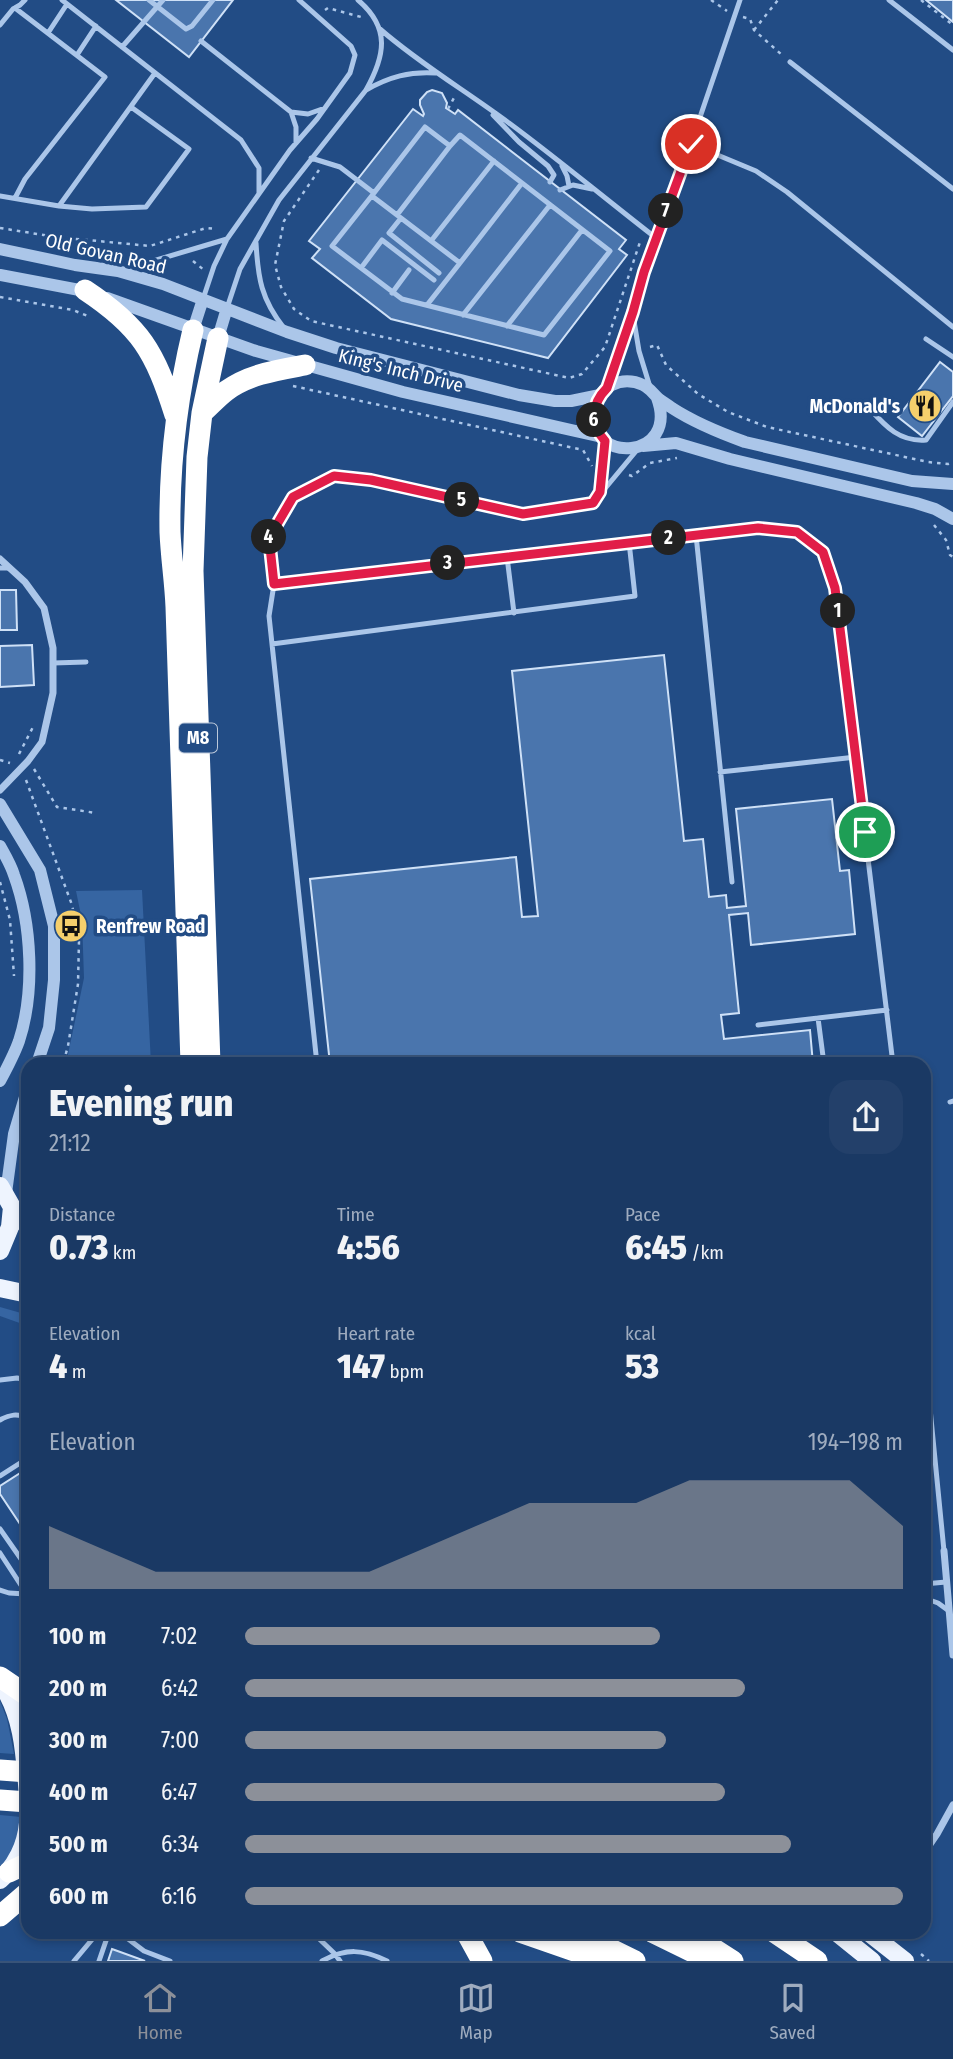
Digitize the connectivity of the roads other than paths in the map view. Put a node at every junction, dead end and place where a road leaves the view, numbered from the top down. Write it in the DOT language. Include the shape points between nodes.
graph roads {
  1 [pos="25,0"];
  2 [pos="149,0"];
  3 [pos="163,0"];
  4 [pos="213,0"];
  5 [pos="299,0"];
  6 [pos="358,0"];
  7 [pos="740,0"];
  8 [pos="889,0"];
  9 [pos="64,2"];
  10 [pos="158,6"];
  11 [pos="15,8"];
  12 [pos="0,25"];
  13 [pos="96,26"];
  14 [pos="377,26"];
  15 [pos="48,33"];
  16 [pos="201,41"];
  17 [pos="122,47"];
  18 [pos="953,50"];
  19 [pos="77,55"];
  20 [pos="790,62"];
  21 [pos="155,73"];
  22 [pos="438,74"];
  23 [pos="366,90"];
  24 [pos="486,106"];
  25 [pos="131,107"];
  26 [pos="325,108"];
  27 [pos="291,112"];
  28 [pos="296,143"];
  29 [pos="691,144"];
  30 [pos="450,146"];
  31 [pos="311,158"];
  32 [pos="494,162"];
  33 [pos="561,163"];
  34 [pos="550,182"];
  35 [pos="522,183"];
  36 [pos="569,187"];
  37 [pos="953,189"];
  38 [pos="560,190"];
  39 [pos="595,190"];
  40 [pos="259,193"];
  41 [pos="373,194"];
  42 [pos="0,195"];
  43 [pos="15,198"];
  44 [pos="550,205"];
  45 [pos="59,206"];
  46 [pos="399,216"];
  47 [pos="582,230"];
  48 [pos="656,238"];
  49 [pos="227,239"];
  50 [pos="256,240"];
  51 [pos="431,241"];
  52 [pos="0,249"];
  53 [pos="460,263"];
  54 [pos="361,268"];
  55 [pos="409,270"];
  56 [pos="118,271"];
  57 [pos="439,273"];
  58 [pos="0,275"];
  59 [pos="434,280"];
  60 [pos="85,290"];
  61 [pos="392,293"];
  62 [pos="203,299"];
  63 [pos="427,305"];
  64 [pos="227,308"];
  65 [pos="633,312"];
  66 [pos="463,315"];
  67 [pos="508,326"];
  68 [pos="953,327"];
  69 [pos="193,330"];
  70 [pos="287,332"];
  71 [pos="218,338"];
  72 [pos="926,339"];
  73 [pos="953,358"];
  74 [pos="305,365"];
  75 [pos="604,391"];
  76 [pos="654,394"];
  77 [pos="953,402"];
  78 [pos="870,409"];
  79 [pos="202,413"];
  80 [pos="176,419"];
  81 [pos="603,439"];
  82 [pos="641,446"];
  83 [pos="953,484"];
  84 [pos="600,492"];
  85 [pos="953,519"];
  86 [pos="695,535"];
  87 [pos="629,542"];
  88 [pos="507,556"];
  89 [pos="0,559"];
  90 [pos="4,568"];
  91 [pos="274,584"];
  92 [pos="514,613"];
  93 [pos="272,643"];
  94 [pos="86,662"];
  95 [pos="53,663"];
  96 [pos="856,757"];
  97 [pos="720,772"];
  98 [pos="0,790"];
  99 [pos="0,804"];
  100 [pos="0,846"];
  101 [pos="732,882"];
  102 [pos="887,1010"];
  103 [pos="818,1018"];
  104 [pos="758,1025"];
  105 [pos="39,1057"];
  106 [pos="191,1057"];
  107 [pos="210,1057"];
  108 [pos="316,1057"];
  109 [pos="823,1057"];
  110 [pos="892,1057"];
  111 [pos="0,1081"];
  112 [pos="21,1110"];
  113 [pos="6,1195"];
  114 [pos="21,1217"];
  115 [pos="0,1251"];
  116 [pos="0,1288"];
  117 [pos="21,1292"];
  118 [pos="21,1379"];
  119 [pos="0,1380"];
  120 [pos="21,1415"];
  121 [pos="931,1418"];
  122 [pos="0,1420"];
  123 [pos="21,1462"];
  124 [pos="0,1476"];
  125 [pos="0,1529"];
  126 [pos="944,1551"];
  127 [pos="0,1553"];
  128 [pos="21,1559"];
  129 [pos="946,1582"];
  130 [pos="931,1583"];
  131 [pos="21,1586"];
  132 [pos="0,1590"];
  133 [pos="21,1594"];
  134 [pos="931,1600"];
  135 [pos="949,1611"];
  136 [pos="953,1655"];
  137 [pos="0,1679"];
  138 [pos="21,1692"];
  139 [pos="21,1738"];
  140 [pos="0,1770"];
  141 [pos="21,1772"];
  142 [pos="0,1800"];
  143 [pos="21,1800"];
  144 [pos="953,1805"];
  145 [pos="931,1843"];
  146 [pos="21,1851"];
  147 [pos="12,1872"];
  148 [pos="21,1898"];
  149 [pos="0,1916"];
  150 [pos="92,1939"];
  151 [pos="104,1939"];
  152 [pos="128,1939"];
  153 [pos="319,1939"];
  154 [pos="470,1939"];
  155 [pos="540,1939"];
  156 [pos="590,1939"];
  157 [pos="666,1939"];
  158 [pos="699,1939"];
  159 [pos="784,1939"];
  160 [pos="845,1939"];
  161 [pos="878,1939"];
  162 [pos="335,1954"];
  163 [pos="74,1961"];
  164 [pos="99,1961"];
  165 [pos="170,1961"];
  166 [pos="321,1961"];
  167 [pos="340,1961"];
  168 [pos="387,1961"];
  169 [pos="482,1961"];
  170 [pos="603,1961"];
  171 [pos="635,1961"];
  172 [pos="711,1961"];
  173 [pos="733,1961"];
  174 [pos="817,1961"];
  175 [pos="872,1961"];
  176 [pos="905,1961"];
  1 -- 11 [label="lane"];
  2 -- 10 [label="lane"];
  3 -- 10 [label="lane"];
  4 -- 10 [label="lane" via="186,29"];
  5 -- 26 [label="lane" via="351,46 355,55 350,72"];
  6 -- 14 [label="lane"];
  7 -- 29 [label="lane"];
  8 -- 18 [label="lane"];
  9 -- 13 [label="lane"];
  9 -- 15 [label="lane"];
  10 -- 17 [label="lane"];
  11 -- 12 [label="lane"];
  11 -- 15 [label="lane"];
  13 -- 17 [label="lane"];
  13 -- 19 [label="lane"];
  14 -- 22 [label="lane"];
  14 -- 23 [label="lane" via="381,58"];
  15 -- 19 [label="lane"];
  16 -- 27 [label="lane"];
  17 -- 21 [label="lane"];
  19 -- 43 [label="lane" via="105,77"];
  20 -- 37 [label="lane"];
  21 -- 25 [label="lane"];
  21 -- 40 [label="lane" via="242,140 259,168"];
  22 -- 23 [label="lane" via="413,72"];
  22 -- 24 [label="lane"];
  23 -- 31 [label="lane"];
  24 -- 33 [label="lane"];
  24 -- 34 [label="lane" via="548,166 554,175"];
  25 -- 45 [label="lane"];
  25 -- 45 [label="lane" via="189,149 146,207"];
  26 -- 27 [label="lane" via="308,114"];
  26 -- 28 [label="lane"];
  27 -- 28 [label="lane"];
  28 -- 40 [label="lane"];
  29 -- 48 [label="lane"];
  29 -- 68 [label="lane" via="756,171 787,192"];
  30 -- 32 [label="lane" via="460,135"];
  30 -- 41 [label="lane" via="425,127"];
  30 -- 46 [label="lane"];
  31 -- 41 [label="lane" via="340,167"];
  31 -- 50 [label="lane"];
  32 -- 35 [label="lane"];
  32 -- 51 [label="lane"];
  33 -- 36 [label="lane"];
  33 -- 39 [label="lane"];
  35 -- 44 [label="lane"];
  35 -- 53 [label="lane"];
  36 -- 38 [label="lane"];
  36 -- 39 [label="lane"];
  39 -- 48 [label="lane"];
  40 -- 49 [label="lane"];
  41 -- 46 [label="lane"];
  41 -- 54 [label="lane" via="332,246"];
  42 -- 43 [label="lane"];
  43 -- 45 [label="lane"];
  44 -- 47 [label="lane"];
  44 -- 66 [label="lane"];
  46 -- 51 [label="lane"];
  46 -- 57 [label="lane" via="389,233"];
  47 -- 67 [label="lane"];
  47 -- 67 [label="lane" via="610,251 544,335"];
  48 -- 65 [label="lane"];
  49 -- 56 [label="lane"];
  49 -- 62 [label="lane"];
  50 -- 64 [label="lane"];
  50 -- 70 [label="lane" via="262,290"];
  51 -- 53 [label="lane"];
  52 -- 56 [label="street, Old Govan Road"];
  53 -- 63 [label="lane"];
  54 -- 59 [label="lane" via="382,240"];
  54 -- 61 [label="lane"];
  55 -- 61 [label="lane"];
  56 -- 62 [label="street, Old Govan Road"];
  58 -- 60 [label="street"];
  60 -- 69 [label="street"];
  60 -- 80 [label="highway, M8" via="136,332 158,367"];
  61 -- 63 [label="lane"];
  62 -- 64 [label="street, King's Inch Drive"];
  62 -- 69 [label="street"];
  63 -- 66 [label="lane"];
  64 -- 70 [label="street, King's Inch Drive"];
  64 -- 71 [label="street"];
  65 -- 75 [label="lane"];
  65 -- 76 [label="lane"];
  66 -- 67 [label="lane"];
  69 -- 71 [label="street, King's Inch Drive"];
  69 -- 80 [label="highway, M8"];
  70 -- 75 [label="street, King's Inch Drive" via="539,399 570,401"];
  71 -- 74 [label="street, King's Inch Drive"];
  71 -- 79 [label="highway, M8"];
  72 -- 73 [label="lane"];
  74 -- 79 [label="highway" via="242,382"];
  74 -- 81 [label="street, King's Inch Drive"];
  75 -- 76 [label="street, King's Inch Drive" via="631,381"];
  75 -- 81 [label="street" via="593,416"];
  76 -- 82 [label="street" via="662,420 652,439"];
  76 -- 83 [label="street, King's Inch Drive" via="700,424 745,442 912,481"];
  77 -- 78 [label="lane" via="926,440 912,441 887,428"];
  79 -- 107 [label="highway, M8" via="193,571"];
  80 -- 106 [label="highway, M8" via="170,534"];
  81 -- 82 [label="street, King's Inch Drive" via="621,449"];
  81 -- 84 [label="lane"];
  82 -- 84 [label="lane"];
  82 -- 85 [label="street, King's Inch Drive" via="676,443 916,503"];
  84 -- 91 [label="lane" via="593,503 523,514 334,476 293,497 269,538"];
  86 -- 87 [label="lane"];
  86 -- 96 [label="lane" via="758,528 797,532 823,552 835,588"];
  86 -- 97 [label="lane"];
  87 -- 88 [label="lane"];
  87 -- 92 [label="lane" via="635,596"];
  88 -- 91 [label="lane"];
  88 -- 92 [label="lane"];
  89 -- 90 [label="street"];
  90 -- 95 [label="street" via="25,582 44,608"];
  91 -- 93 [label="lane" via="269,615"];
  92 -- 93 [label="lane"];
  93 -- 108 [label="lane"];
  94 -- 95 [label="lane"];
  95 -- 98 [label="street" via="53,692 42,742"];
  96 -- 97 [label="lane"];
  96 -- 102 [label="lane"];
  97 -- 101 [label="lane"];
  99 -- 105 [label="street" via="40,870 54,926 49,1028"];
  100 -- 111 [label="street" via="14,875 28,929 28,982 19,1041"];
  102 -- 103 [label="lane"];
  102 -- 110 [label="lane"];
  103 -- 104 [label="lane"];
  103 -- 109 [label="lane"];
  112 -- 113 [label="street"];
  113 -- 114 [label="main road"];
  113 -- 115 [label="main road" via="10,1227"];
  116 -- 117 [label="main road"];
  118 -- 119 [label="lane"];
  120 -- 122 [label="lane"];
  121 -- 126 [label="lane"];
  123 -- 124 [label="lane"];
  125 -- 128 [label="lane"];
  126 -- 129 [label="street"];
  127 -- 131 [label="lane"];
  129 -- 130 [label="lane"];
  129 -- 135 [label="street"];
  132 -- 133 [label="lane"];
  134 -- 135 [label="lane"];
  135 -- 136 [label="street"];
  137 -- 138 [label="highway"];
  137 -- 139 [label="main road" via="13,1704"];
  140 -- 141 [label="highway, bridge"];
  142 -- 143 [label="highway"];
  144 -- 145 [label="street"];
  146 -- 147 [label="main road"];
  148 -- 149 [label="highway"];
  150 -- 163 [label="lane"];
  151 -- 164 [label="lane"];
  152 -- 165 [label="lane"];
  153 -- 162 [label="lane"];
  154 -- 169 [label="highway"];
  155 -- 170 [label="highway"];
  156 -- 171 [label="highway"];
  157 -- 172 [label="highway"];
  158 -- 173 [label="highway"];
  159 -- 174 [label="highway"];
  160 -- 175 [label="main road"];
  161 -- 176 [label="main road"];
  162 -- 166 [label="lane"];
  162 -- 167 [label="lane"];
  162 -- 168 [label="lane" via="368,1952"];
}
